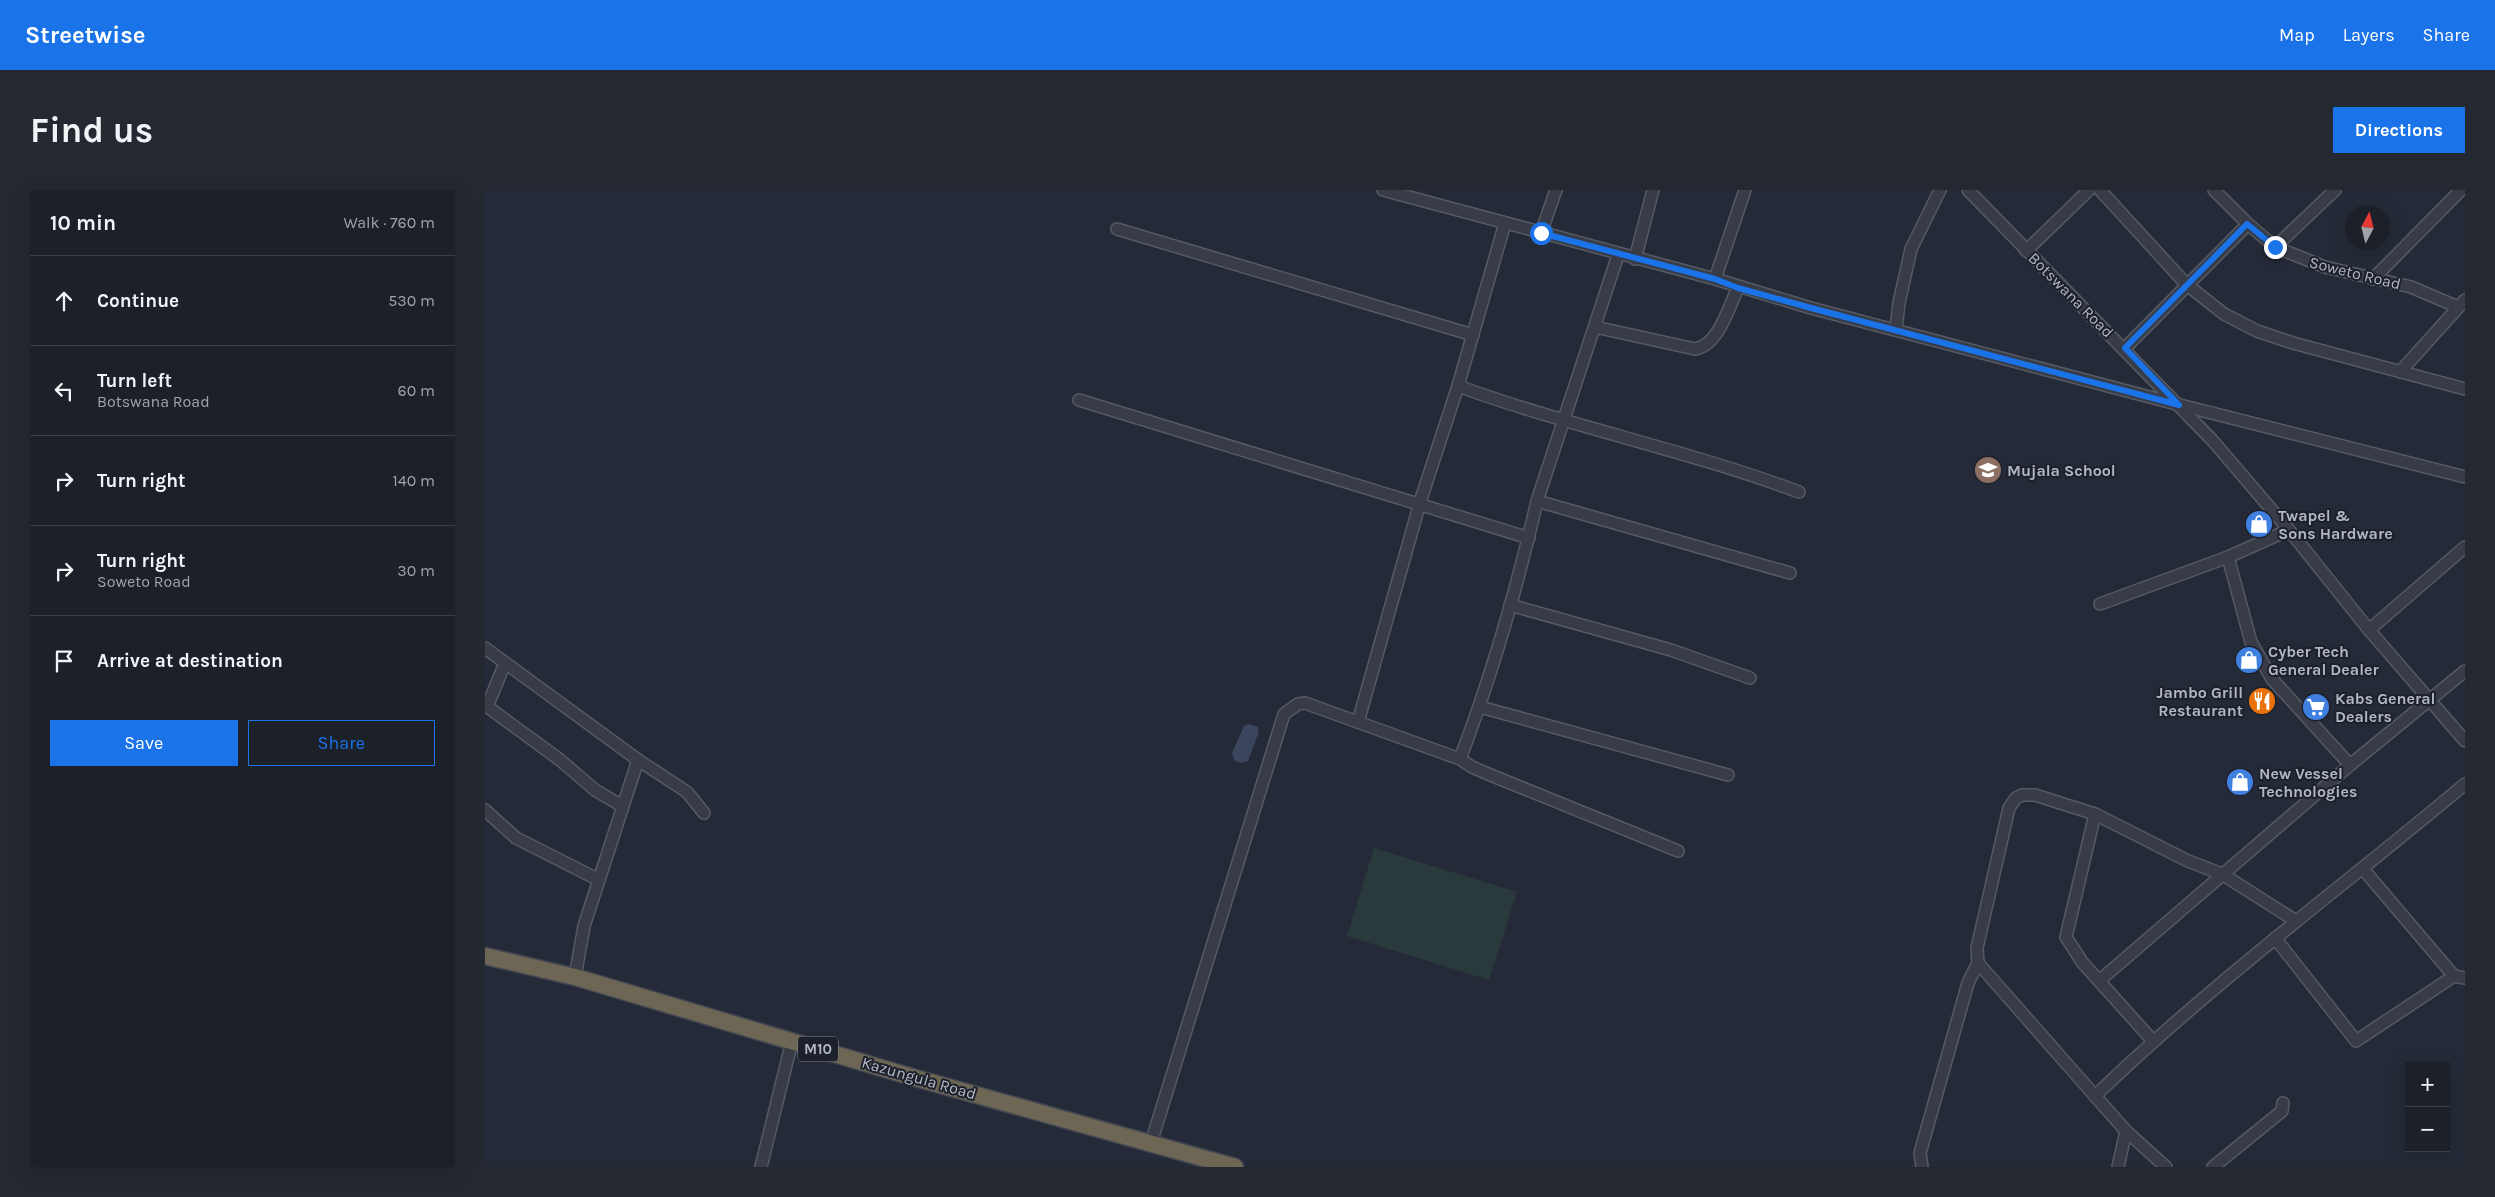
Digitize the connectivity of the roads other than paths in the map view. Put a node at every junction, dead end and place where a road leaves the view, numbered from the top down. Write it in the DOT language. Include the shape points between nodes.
graph roads {
  1 [pos="1383,190"];
  2 [pos="1556,190"];
  3 [pos="1653,190"];
  4 [pos="1745,190"];
  5 [pos="1939,190"];
  6 [pos="1968,190"];
  7 [pos="2089,190"];
  8 [pos="2100,190"];
  9 [pos="2335,190"];
  10 [pos="2461,190"];
  11 [pos="2217,191"];
  12 [pos="1505,223"];
  13 [pos="2247,224"];
  14 [pos="1117,229"];
  15 [pos="1541,233"];
  16 [pos="2275,247"];
  17 [pos="2026,250"];
  18 [pos="1618,255"];
  19 [pos="1635,259"];
  20 [pos="1715,279"];
  21 [pos="2373,279"];
  22 [pos="2186,284"];
  23 [pos="1738,288"];
  24 [pos="2461,303"];
  25 [pos="1595,327"];
  26 [pos="1896,329"];
  27 [pos="1473,335"];
  28 [pos="2125,348"];
  29 [pos="2400,372"];
  30 [pos="1458,386"];
  31 [pos="2465,389"];
  32 [pos="1079,400"];
  33 [pos="2179,405"];
  34 [pos="1565,420"];
  35 [pos="2465,477"];
  36 [pos="1799,492"];
  37 [pos="1537,501"];
  38 [pos="1419,506"];
  39 [pos="2289,530"];
  40 [pos="1529,538"];
  41 [pos="2465,547"];
  42 [pos="2228,557"];
  43 [pos="1790,573"];
  44 [pos="2100,604"];
  45 [pos="1510,605"];
  46 [pos="2369,630"];
  47 [pos="485,648"];
  48 [pos="505,663"];
  49 [pos="2465,671"];
  50 [pos="1750,678"];
  51 [pos="2430,700"];
  52 [pos="486,706"];
  53 [pos="1480,708"];
  54 [pos="1358,722"];
  55 [pos="2465,741"];
  56 [pos="1460,759"];
  57 [pos="638,760"];
  58 [pos="2350,765"];
  59 [pos="1728,775"];
  60 [pos="2465,784"];
  61 [pos="621,806"];
  62 [pos="485,810"];
  63 [pos="704,813"];
  64 [pos="2095,814"];
  65 [pos="1678,851"];
  66 [pos="2363,869"];
  67 [pos="2222,874"];
  68 [pos="599,880"];
  69 [pos="2297,921"];
  70 [pos="2275,938"];
  71 [pos="485,956"];
  72 [pos="1978,963"];
  73 [pos="575,977"];
  74 [pos="2459,977"];
  75 [pos="2099,981"];
  76 [pos="792,1041"];
  77 [pos="2153,1041"];
  78 [pos="2095,1096"];
  79 [pos="2283,1103"];
  80 [pos="2126,1131"];
  81 [pos="1151,1143"];
  82 [pos="761,1167"];
  83 [pos="1235,1167"];
  84 [pos="1922,1167"];
  85 [pos="2118,1167"];
  86 [pos="2166,1167"];
  87 [pos="2213,1167"];
  1 -- 12 [label="street"];
  2 -- 15 [label="street"];
  3 -- 19 [label="street"];
  4 -- 20 [label="street"];
  5 -- 26 [label="street" via="1911,249"];
  6 -- 17 [label="street, Botswana Road"];
  7 -- 17 [label="street"];
  8 -- 22 [label="street"];
  9 -- 16 [label="street"];
  10 -- 21 [label="street"];
  11 -- 13 [label="street, Soweto Road"];
  12 -- 15 [label="street"];
  12 -- 27 [label="street"];
  13 -- 16 [label="street, Soweto Road"];
  13 -- 22 [label="street"];
  14 -- 27 [label="street"];
  15 -- 18 [label="street"];
  16 -- 21 [label="street, Soweto Road" via="2303,260"];
  17 -- 28 [label="street, Botswana Road"];
  18 -- 19 [label="street"];
  18 -- 25 [label="street"];
  19 -- 20 [label="street"];
  20 -- 23 [label="street"];
  21 -- 24 [label="street, Soweto Road"];
  22 -- 28 [label="street"];
  22 -- 29 [label="street" via="2224,314 2257,331"];
  23 -- 25 [label="street" via="1712,342 1703,348 1695,349"];
  23 -- 26 [label="street"];
  24 -- 29 [label="street"];
  25 -- 34 [label="street"];
  26 -- 33 [label="street"];
  27 -- 30 [label="street"];
  28 -- 33 [label="street, Botswana Road"];
  29 -- 31 [label="street"];
  30 -- 34 [label="street"];
  30 -- 38 [label="street"];
  32 -- 38 [label="street"];
  33 -- 35 [label="street"];
  33 -- 39 [label="street, Botswana Road"];
  34 -- 36 [label="street" via="1752,474"];
  34 -- 37 [label="street"];
  37 -- 40 [label="street"];
  37 -- 43 [label="street"];
  38 -- 40 [label="street"];
  38 -- 54 [label="street"];
  39 -- 42 [label="street"];
  39 -- 46 [label="street, Botswana Road"];
  40 -- 45 [label="street"];
  41 -- 46 [label="street"];
  42 -- 44 [label="street"];
  42 -- 58 [label="street" via="2251,642 2272,679"];
  45 -- 50 [label="street" via="1671,650"];
  45 -- 53 [label="street"];
  46 -- 51 [label="street, Botswana Road"];
  47 -- 48 [label="street"];
  48 -- 52 [label="street"];
  48 -- 57 [label="street"];
  49 -- 51 [label="street"];
  51 -- 55 [label="street, Botswana Road"];
  51 -- 58 [label="street"];
  52 -- 61 [label="street" via="595,790"];
  53 -- 56 [label="street"];
  53 -- 59 [label="street"];
  54 -- 56 [label="street"];
  54 -- 81 [label="street" via="1305,703 1297,704 1284,714"];
  56 -- 65 [label="street" via="1486,773"];
  57 -- 61 [label="street"];
  57 -- 63 [label="street" via="687,792"];
  58 -- 67 [label="street"];
  60 -- 66 [label="street"];
  61 -- 68 [label="street"];
  62 -- 68 [label="street" via="516,838"];
  64 -- 67 [label="street" via="2188,861"];
  64 -- 72 [label="street" via="2035,795 2016,798 2009,808 1977,948"];
  64 -- 75 [label="street" via="2066,938"];
  66 -- 69 [label="street"];
  66 -- 74 [label="street"];
  67 -- 69 [label="street"];
  67 -- 75 [label="street"];
  68 -- 73 [label="street" via="585,926"];
  69 -- 70 [label="street"];
  70 -- 74 [label="street" via="2356,1040"];
  70 -- 77 [label="street"];
  71 -- 73 [label="highway, Kazungula Road / M10"];
  72 -- 78 [label="street"];
  72 -- 84 [label="street" via="1968,983 1920,1153"];
  73 -- 76 [label="highway, Kazungula Road / M10"];
  75 -- 77 [label="street"];
  76 -- 81 [label="highway, Kazungula Road / M10"];
  76 -- 82 [label="street"];
  77 -- 78 [label="street"];
  78 -- 80 [label="street"];
  79 -- 87 [label="street" via="2282,1111"];
  80 -- 85 [label="street"];
  80 -- 86 [label="street"];
  81 -- 83 [label="highway, M10"];
}
